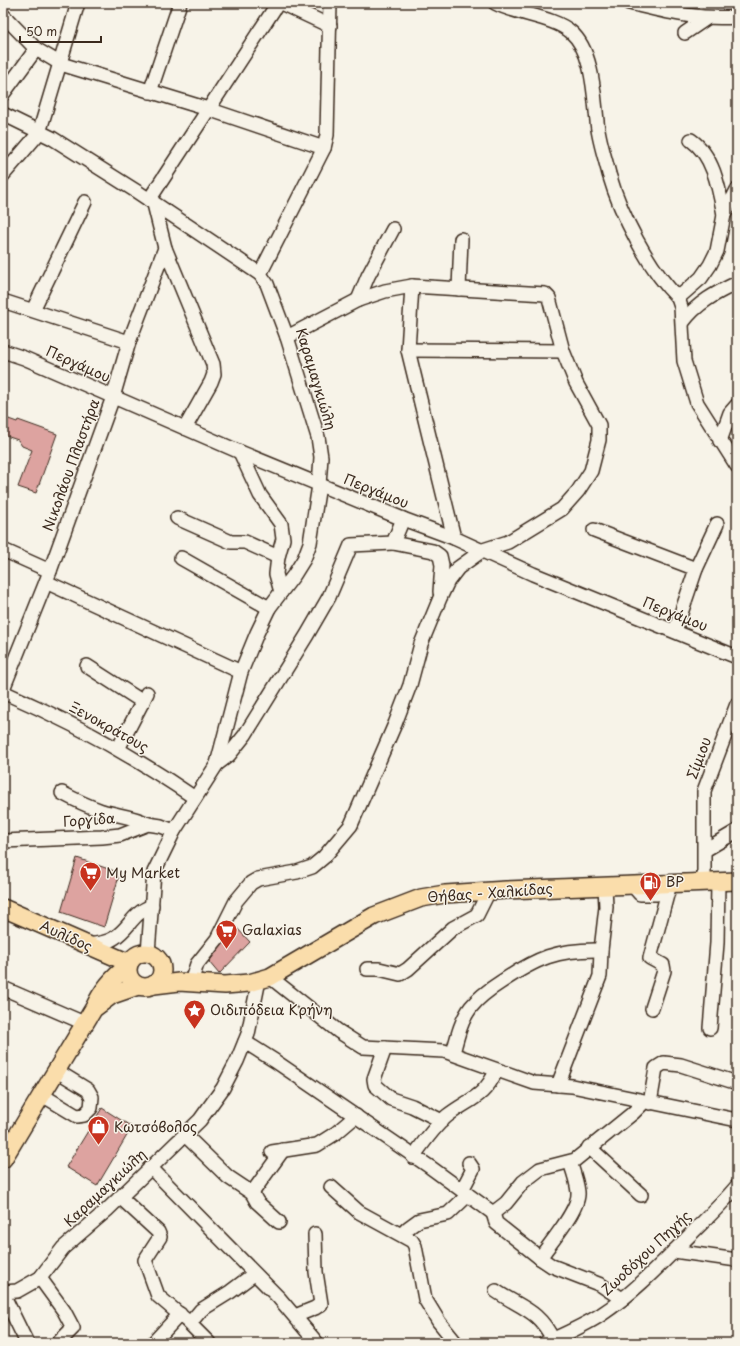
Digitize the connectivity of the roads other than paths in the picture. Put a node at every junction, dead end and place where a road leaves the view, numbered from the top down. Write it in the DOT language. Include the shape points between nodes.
graph roads {
  1 [pos="78,3"];
  2 [pos="180,3"];
  3 [pos="280,3"];
  4 [pos="330,3"];
  5 [pos="495,3"];
  6 [pos="629,3"];
  7 [pos="3,15"];
  8 [pos="737,17"];
  9 [pos="707,18"];
  10 [pos="330,26"];
  11 [pos="684,33"];
  12 [pos="36,49"];
  13 [pos="61,64"];
  14 [pos="150,92"];
  15 [pos="3,94"];
  16 [pos="208,109"];
  17 [pos="3,114"];
  18 [pos="39,133"];
  19 [pos="691,140"];
  20 [pos="324,148"];
  21 [pos="3,176"];
  22 [pos="737,190"];
  23 [pos="85,202"];
  24 [pos="152,202"];
  25 [pos="724,215"];
  26 [pos="393,230"];
  27 [pos="461,239"];
  28 [pos="165,248"];
  29 [pos="260,274"];
  30 [pos="737,283"];
  31 [pos="412,286"];
  32 [pos="459,289"];
  33 [pos="678,298"];
  34 [pos="358,300"];
  35 [pos="3,301"];
  36 [pos="33,310"];
  37 [pos="682,322"];
  38 [pos="287,338"];
  39 [pos="3,340"];
  40 [pos="129,342"];
  41 [pos="408,350"];
  42 [pos="3,351"];
  43 [pos="563,351"];
  44 [pos="24,358"];
  45 [pos="113,397"];
  46 [pos="737,405"];
  47 [pos="185,428"];
  48 [pos="720,441"];
  49 [pos="240,452"];
  50 [pos="737,466"];
  51 [pos="319,485"];
  52 [pos="177,518"];
  53 [pos="403,519"];
  54 [pos="717,524"];
  55 [pos="594,530"];
  56 [pos="454,538"];
  57 [pos="393,543"];
  58 [pos="3,550"];
  59 [pos="483,550"];
  60 [pos="278,557"];
  61 [pos="181,558"];
  62 [pos="696,569"];
  63 [pos="48,577"];
  64 [pos="281,592"];
  65 [pos="440,598"];
  66 [pos="269,608"];
  67 [pos="675,631"];
  68 [pos="737,658"];
  69 [pos="87,666"];
  70 [pos="241,672"];
  71 [pos="3,690"];
  72 [pos="737,704"];
  73 [pos="118,748"];
  74 [pos="217,764"];
  75 [pos="62,793"];
  76 [pos="195,798"];
  77 [pos="148,824"];
  78 [pos="174,831"];
  79 [pos="737,831"];
  80 [pos="3,841"];
  81 [pos="705,850"];
  82 [pos="737,881"];
  83 [pos="711,882"];
  84 [pos="667,885"];
  85 [pos="605,886"];
  86 [pos="489,891"];
  87 [pos="152,906"];
  88 [pos="3,908"];
  89 [pos="87,945"];
  90 [pos="601,950"];
  91 [pos="154,958"];
  92 [pos="129,964"];
  93 [pos="367,969"];
  94 [pos="264,979"];
  95 [pos="191,982"];
  96 [pos="146,986"];
  97 [pos="3,988"];
  98 [pos="94,1008"];
  99 [pos="652,1008"];
  100 [pos="84,1023"];
  101 [pos="710,1028"];
  102 [pos="245,1042"];
  103 [pos="385,1048"];
  104 [pos="453,1053"];
  105 [pos="56,1070"];
  106 [pos="496,1071"];
  107 [pos="737,1082"];
  108 [pos="558,1085"];
  109 [pos="42,1095"];
  110 [pos="647,1102"];
  111 [pos="356,1116"];
  112 [pos="737,1120"];
  113 [pos="442,1121"];
  114 [pos="185,1135"];
  115 [pos="589,1147"];
  116 [pos="413,1156"];
  117 [pos="3,1159"];
  118 [pos="570,1162"];
  119 [pos="469,1163"];
  120 [pos="150,1167"];
  121 [pos="737,1186"];
  122 [pos="331,1187"];
  123 [pos="465,1192"];
  124 [pos="252,1193"];
  125 [pos="640,1195"];
  126 [pos="120,1197"];
  127 [pos="493,1213"];
  128 [pos="279,1222"];
  129 [pos="315,1234"];
  130 [pos="402,1234"];
  131 [pos="674,1252"];
  132 [pos="540,1258"];
  133 [pos="737,1260"];
  134 [pos="254,1274"];
  135 [pos="40,1278"];
  136 [pos="496,1291"];
  137 [pos="3,1293"];
  138 [pos="622,1299"];
  139 [pos="180,1314"];
  140 [pos="294,1316"];
  141 [pos="190,1323"];
  142 [pos="549,1341"];
  143 [pos="27,1343"];
  144 [pos="58,1343"];
  145 [pos="154,1343"];
  146 [pos="209,1343"];
  147 [pos="318,1343"];
  148 [pos="456,1343"];
  1 -- 13 [label="street"];
  2 -- 14 [label="street"];
  3 -- 10 [label="street"];
  3 -- 16 [label="street"];
  4 -- 10 [label="street"];
  5 -- 33 [label="street" via="572,32 591,72 597,122 620,206 635,237"];
  6 -- 9 [label="street"];
  7 -- 12 [label="street"];
  8 -- 9 [label="street"];
  9 -- 11 [label="street"];
  10 -- 20 [label="street" via="327,135"];
  12 -- 13 [label="street"];
  12 -- 15 [label="street"];
  13 -- 14 [label="street"];
  13 -- 18 [label="street"];
  14 -- 16 [label="street"];
  16 -- 20 [label="street"];
  16 -- 24 [label="street"];
  17 -- 18 [label="street"];
  18 -- 21 [label="street"];
  18 -- 24 [label="street" via="52,138"];
  19 -- 25 [label="street" via="700,146 712,166"];
  20 -- 29 [label="street"];
  22 -- 25 [label="street"];
  23 -- 36 [label="street"];
  24 -- 28 [label="street"];
  24 -- 29 [label="street"];
  25 -- 33 [label="street" via="717,251 710,265 701,278"];
  26 -- 34 [label="street"];
  27 -- 32 [label="street"];
  28 -- 40 [label="street, Νικολάου Πλαστήρα"];
  28 -- 47 [label="street" via="213,364 214,374 211,382"];
  29 -- 38 [label="street, Καραμαγκιώλη" via="267,284"];
  30 -- 37 [label="street" via="709,297"];
  31 -- 32 [label="street"];
  31 -- 34 [label="street"];
  31 -- 41 [label="street"];
  32 -- 43 [label="street" via="545,294 549,298"];
  33 -- 37 [label="street"];
  34 -- 38 [label="street"];
  35 -- 36 [label="street"];
  36 -- 40 [label="street"];
  37 -- 48 [label="street" via="684,361 696,403"];
  38 -- 51 [label="street, Καραμαγκιώλη" via="318,437 321,457"];
  39 -- 44 [label="street"];
  40 -- 45 [label="street, Νικολάου Πλαστήρα"];
  41 -- 43 [label="street"];
  41 -- 56 [label="street"];
  42 -- 44 [label="street, Περγάμου"];
  43 -- 59 [label="street" via="576,383 599,425 591,471 562,510 508,542"];
  44 -- 45 [label="street, Περγάμου"];
  45 -- 47 [label="street, Περγάμου"];
  45 -- 63 [label="street, Νικολάου Πλαστήρα"];
  46 -- 48 [label="street" via="730,413"];
  47 -- 49 [label="street, Περγάμου"];
  48 -- 50 [label="street"];
  49 -- 51 [label="street, Περγάμου"];
  49 -- 60 [label="street" via="260,495 280,524 283,539"];
  51 -- 53 [label="street, Περγάμου"];
  51 -- 64 [label="street, Καραμαγκιώλη" via="310,543 297,570"];
  52 -- 60 [label="street" via="232,542 245,542"];
  53 -- 56 [label="street, Περγάμου"];
  53 -- 57 [label="street"];
  54 -- 62 [label="street"];
  55 -- 62 [label="street"];
  56 -- 59 [label="street, Περγάμου"];
  57 -- 65 [label="street" via="433,551 440,556"];
  57 -- 74 [label="street" via="351,545 329,597 307,635 245,735 229,755"];
  58 -- 63 [label="street"];
  59 -- 65 [label="street" via="458,568"];
  59 -- 67 [label="street, Περγάμου" via="533,574"];
  60 -- 64 [label="street" via="276,574"];
  61 -- 66 [label="street"];
  62 -- 67 [label="street"];
  63 -- 70 [label="street"];
  63 -- 71 [label="street, Νικολάου Πλαστήρα"];
  64 -- 66 [label="street, Καραμαγκιώλη"];
  65 -- 95 [label="street" via="421,644 410,685 395,724 351,825 312,867 258,879 251,884 236,901 217,939 198,964"];
  66 -- 70 [label="street, Καραμαγκιώλη"];
  67 -- 68 [label="street, Περγάμου"];
  69 -- 73 [label="street" via="145,697"];
  70 -- 74 [label="street, Καραμαγκιώλη"];
  71 -- 73 [label="street, Ξενοκράτους"];
  72 -- 81 [label="street, Σίμιου" via="704,791"];
  73 -- 76 [label="street, Ξενοκράτους"];
  74 -- 76 [label="street"];
  75 -- 77 [label="street" via="104,811 134,817"];
  76 -- 78 [label="street"];
  77 -- 78 [label="street"];
  77 -- 80 [label="street, Γοργίδα" via="120,835"];
  78 -- 87 [label="street" via="154,872"];
  79 -- 81 [label="street"];
  81 -- 83 [label="street, Σίμιου"];
  82 -- 83 [label="main road, Θήβας - Χαλκίδας"];
  83 -- 84 [label="main road, Θήβας - Χαλκίδας"];
  83 -- 101 [label="street, Σίμιου" via="717,943"];
  84 -- 85 [label="main road, Θήβας - Χαλκίδας"];
  84 -- 99 [label="street" via="650,958 664,965"];
  85 -- 86 [label="main road, Θήβας - Χαλκίδας"];
  85 -- 90 [label="street" via="605,924"];
  86 -- 93 [label="street" via="477,915 453,928 408,969 400,974"];
  86 -- 94 [label="main road, Θήβας - Χαλκίδας" via="445,894 402,904 374,916"];
  87 -- 89 [label="street" via="136,914 113,939"];
  87 -- 91 [label="street"];
  88 -- 89 [label="main road, Αυλίδος"];
  89 -- 92 [label="main road, Αυλίδος"];
  90 -- 104 [label="street" via="562,952 540,958 486,993 471,1007 466,1016"];
  90 -- 108 [label="street" via="600,976"];
  91 -- 92 [label="main road" via="135,956"];
  91 -- 95 [label="main road, Θήβας - Χαλκίδας"];
  91 -- 96 [label="main road" via="162,967 160,978"];
  92 -- 96 [label="main road" via="130,980"];
  92 -- 98 [label="main road" via="104,988"];
  94 -- 95 [label="main road, Θήβας - Χαλκίδας" via="225,985"];
  94 -- 102 [label="street, Καραμαγκιώλη"];
  94 -- 103 [label="street" via="287,992 353,1042 363,1047"];
  95 -- 96 [label="main road, Θήβας - Χαλκίδας"];
  96 -- 98 [label="main road, Θήβας - Χαλκίδας" via="112,995"];
  97 -- 100 [label="street"];
  98 -- 100 [label="main road"];
  100 -- 105 [label="main road"];
  102 -- 111 [label="street"];
  102 -- 114 [label="street, Καραμαγκιώλη" via="223,1088"];
  103 -- 104 [label="street"];
  103 -- 113 [label="street" via="374,1079 375,1085 391,1099"];
  104 -- 106 [label="street"];
  105 -- 109 [label="main road"];
  105 -- 109 [label="street" via="88,1090 92,1097 91,1108 84,1115 77,1116"];
  106 -- 108 [label="street" via="534,1083"];
  106 -- 113 [label="street" via="483,1092"];
  107 -- 110 [label="street" via="681,1065 664,1063 656,1068"];
  108 -- 110 [label="street"];
  109 -- 117 [label="main road"];
  110 -- 112 [label="street"];
  110 -- 115 [label="street"];
  111 -- 116 [label="street"];
  111 -- 124 [label="street" via="317,1145 277,1151"];
  113 -- 116 [label="street"];
  114 -- 120 [label="street, Καραμαγκιώλη"];
  114 -- 124 [label="street" via="228,1177"];
  115 -- 118 [label="street"];
  115 -- 125 [label="street"];
  116 -- 123 [label="street"];
  118 -- 127 [label="street" via="540,1170 523,1182 506,1203"];
  118 -- 132 [label="street" via="578,1192 577,1201"];
  119 -- 123 [label="street" via="472,1169"];
  120 -- 126 [label="street, Καραμαγκιώλη"];
  120 -- 134 [label="street"];
  121 -- 131 [label="street, Ζωοδόχου Πηγής"];
  122 -- 130 [label="street" via="359,1212"];
  123 -- 127 [label="street"];
  123 -- 130 [label="street" via="448,1214 419,1220"];
  124 -- 128 [label="street" via="257,1202"];
  126 -- 135 [label="street, Καραμαγκιώλη" via="63,1248"];
  126 -- 139 [label="street" via="158,1232 160,1237 145,1260 158,1296"];
  127 -- 132 [label="street" via="496,1223"];
  129 -- 140 [label="street" via="316,1272 321,1304"];
  130 -- 148 [label="street" via="416,1246 425,1299"];
  131 -- 133 [label="street"];
  131 -- 138 [label="street, Ζωοδόχου Πηγής"];
  132 -- 138 [label="street" via="552,1266 601,1285"];
  134 -- 140 [label="street"];
  134 -- 141 [label="street" via="201,1310"];
  135 -- 137 [label="street, Καραμαγκιώλη" via="17,1291"];
  135 -- 144 [label="street" via="73,1328"];
  136 -- 142 [label="street" via="538,1316 546,1326"];
  137 -- 143 [label="street"];
  138 -- 142 [label="street, Ζωοδόχου Πηγής" via="570,1333"];
  139 -- 141 [label="street"];
  139 -- 145 [label="street"];
  140 -- 147 [label="street"];
  141 -- 146 [label="street"];
}
